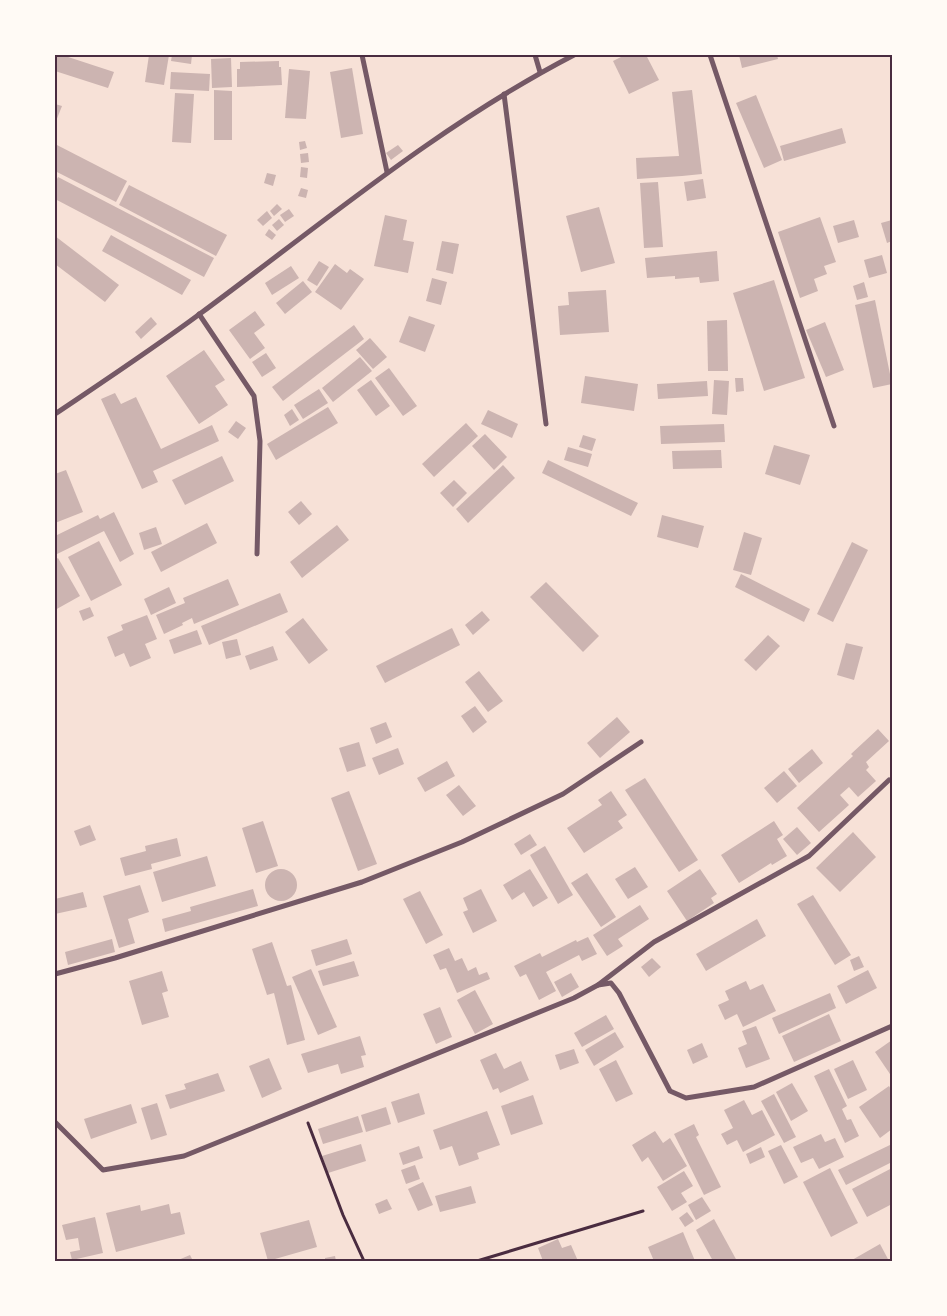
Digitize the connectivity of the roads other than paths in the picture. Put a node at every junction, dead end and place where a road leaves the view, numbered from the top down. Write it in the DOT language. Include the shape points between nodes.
graph roads {
  1 [pos="362,55"];
  2 [pos="534,55"];
  3 [pos="574,55"];
  4 [pos="710,55"];
  5 [pos="540,72"];
  6 [pos="504,94"];
  7 [pos="387,172"];
  8 [pos="200,314"];
  9 [pos="55,414"];
  10 [pos="546,424"];
  11 [pos="834,426"];
  12 [pos="257,554"];
  13 [pos="640,742"];
  14 [pos="889,780"];
  15 [pos="55,974"];
  16 [pos="598,985"];
  17 [pos="892,1026"];
  18 [pos="55,1122"];
  1 -- 7 [label="street"];
  2 -- 5 [label="street"];
  3 -- 5 [label="street"];
  4 -- 11 [label="street"];
  5 -- 6 [label="street"];
  6 -- 7 [label="street"];
  6 -- 10 [label="street"];
  7 -- 8 [label="street"];
  8 -- 9 [label="street"];
  8 -- 12 [label="street" via="254,396 260,441"];
  13 -- 15 [label="street" via="563,794 462,842 362,882"];
  14 -- 16 [label="street" via="809,856 654,942"];
  16 -- 17 [label="street" via="611,983 619,993 670,1091 686,1098 754,1087"];
  16 -- 18 [label="street" via="574,998 184,1156 104,1170"];
}
